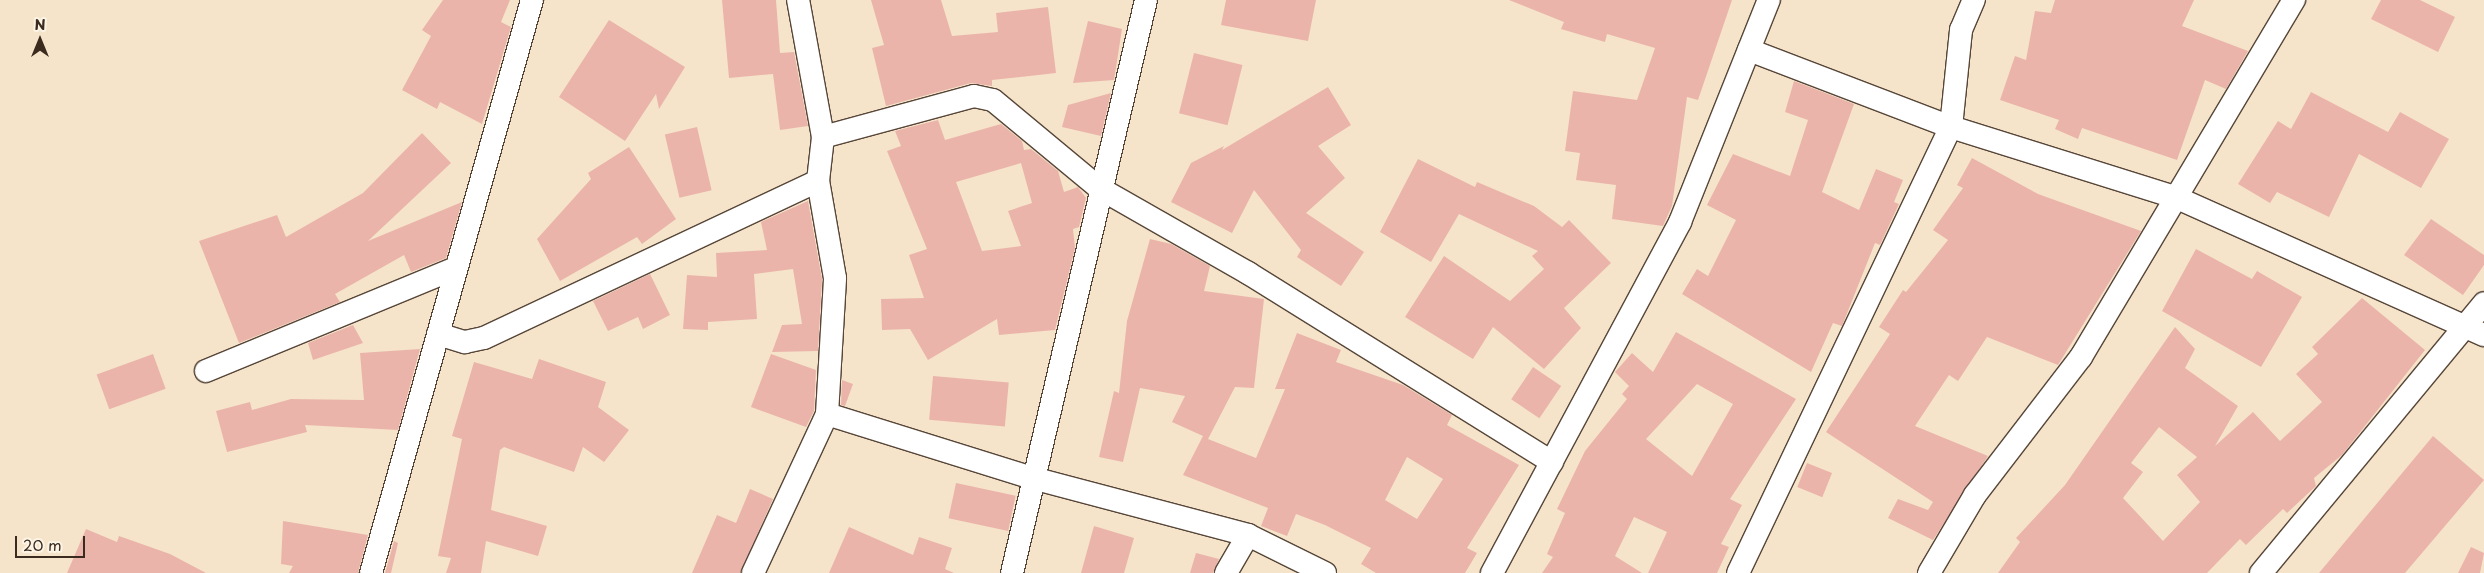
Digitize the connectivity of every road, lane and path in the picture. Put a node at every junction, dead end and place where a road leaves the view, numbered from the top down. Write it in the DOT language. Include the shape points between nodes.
graph roads {
  1 [pos="532,0"];
  2 [pos="798,0"];
  3 [pos="1146,0"];
  4 [pos="1769,0"];
  5 [pos="1974,0"];
  6 [pos="2294,0"];
  7 [pos="1749,50"];
  8 [pos="1951,127"];
  9 [pos="823,137"];
  10 [pos="818,181"];
  11 [pos="1099,188"];
  12 [pos="2175,197"];
  13 [pos="454,270"];
  14 [pos="2484,303"];
  15 [pos="2474,331"];
  16 [pos="438,334"];
  17 [pos="206,371"];
  18 [pos="827,414"];
  19 [pos="1552,462"];
  20 [pos="1036,479"];
  21 [pos="1248,535"];
  22 [pos="371,573"];
  23 [pos="753,573"];
  24 [pos="1012,573"];
  25 [pos="1226,573"];
  26 [pos="1325,573"];
  27 [pos="1492,573"];
  28 [pos="1738,573"];
  29 [pos="1929,573"];
  30 [pos="2261,573"];
  1 -- 13 [label="street"];
  2 -- 9 [label="street"];
  3 -- 11 [label="street"];
  4 -- 7 [label="street"];
  5 -- 8 [label="street" via="1961,30"];
  6 -- 12 [label="street"];
  7 -- 8 [label="street"];
  7 -- 19 [label="street" via="1680,222"];
  8 -- 12 [label="street"];
  8 -- 28 [label="street"];
  9 -- 10 [label="street"];
  9 -- 11 [label="street" via="974,96 993,100"];
  10 -- 16 [label="street" via="484,338 465,342"];
  10 -- 18 [label="street" via="835,278"];
  11 -- 19 [label="street" via="1248,273"];
  11 -- 20 [label="street"];
  12 -- 15 [label="street"];
  12 -- 29 [label="street" via="2081,357 1975,495"];
  13 -- 16 [label="street"];
  13 -- 17 [label="street"];
  14 -- 15 [label="street"];
  15 -- 30 [label="street"];
  16 -- 22 [label="street"];
  18 -- 20 [label="street"];
  18 -- 23 [label="street"];
  19 -- 27 [label="street"];
  20 -- 21 [label="street"];
  20 -- 24 [label="street"];
  21 -- 25 [label="street"];
  21 -- 26 [label="street"];
}
